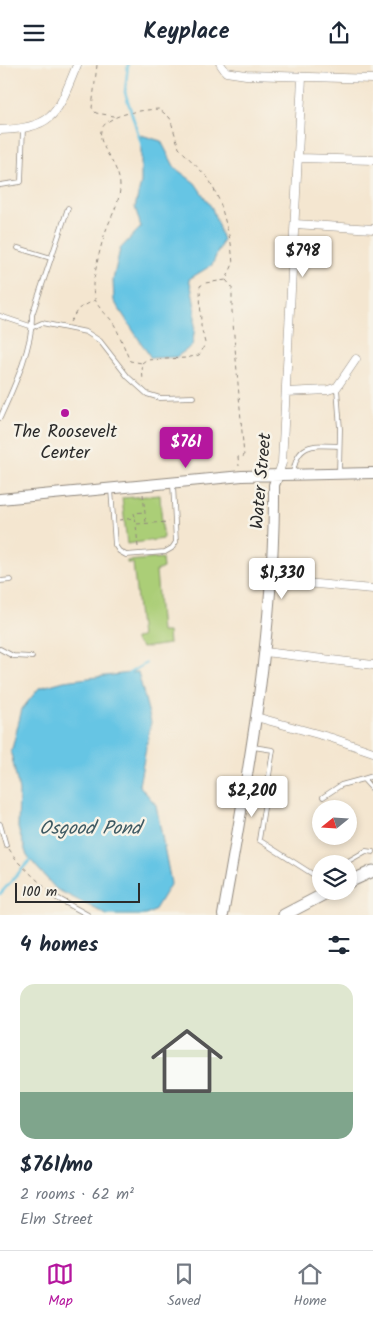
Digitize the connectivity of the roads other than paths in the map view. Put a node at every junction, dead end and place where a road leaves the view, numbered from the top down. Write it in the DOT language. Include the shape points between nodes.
graph roads {
  1 [pos="76,65"];
  2 [pos="222,66"];
  3 [pos="302,77"];
  4 [pos="373,79"];
  5 [pos="22,128"];
  6 [pos="0,129"];
  7 [pos="299,158"];
  8 [pos="373,160"];
  9 [pos="0,185"];
  10 [pos="68,208"];
  11 [pos="295,224"];
  12 [pos="373,229"];
  13 [pos="18,248"];
  14 [pos="51,258"];
  15 [pos="0,316"];
  16 [pos="33,327"];
  17 [pos="356,359"];
  18 [pos="337,387"];
  19 [pos="286,392"];
  20 [pos="192,397"];
  21 [pos="0,418"];
  22 [pos="340,447"];
  23 [pos="293,473"];
  24 [pos="339,473"];
  25 [pos="373,473"];
  26 [pos="278,475"];
  27 [pos="173,483"];
  28 [pos="111,489"];
  29 [pos="0,499"];
  30 [pos="11,580"];
  31 [pos="271,580"];
  32 [pos="0,581"];
  33 [pos="373,589"];
  34 [pos="0,649"];
  35 [pos="264,652"];
  36 [pos="32,657"];
  37 [pos="373,665"];
  38 [pos="256,717"];
  39 [pos="251,746"];
  40 [pos="373,752"];
  41 [pos="373,776"];
  42 [pos="363,779"];
  43 [pos="373,790"];
  44 [pos="323,797"];
  45 [pos="0,824"];
  46 [pos="6,845"];
  47 [pos="373,851"];
  48 [pos="357,856"];
  49 [pos="373,871"];
  50 [pos="312,874"];
  51 [pos="357,879"];
  52 [pos="56,898"];
  53 [pos="312,900"];
  54 [pos="88,915"];
  55 [pos="224,915"];
  56 [pos="284,915"];
  1 -- 5 [label="street" via="52,115 44,123"];
  2 -- 3 [label="street" via="226,72 246,75"];
  3 -- 4 [label="street"];
  3 -- 7 [label="street, Water Street"];
  5 -- 6 [label="street"];
  5 -- 9 [label="lane" via="21,182"];
  7 -- 8 [label="street"];
  7 -- 11 [label="street, Water Street"];
  10 -- 14 [label="lane"];
  11 -- 12 [label="street"];
  11 -- 19 [label="street, Water Street"];
  13 -- 14 [label="lane"];
  14 -- 16 [label="lane" via="32,315"];
  15 -- 16 [label="lane"];
  16 -- 20 [label="lane" via="42,323 86,332 100,341 144,392 160,398"];
  16 -- 21 [label="lane" via="14,387"];
  17 -- 18 [label="street"];
  18 -- 19 [label="street"];
  18 -- 22 [label="lane"];
  19 -- 26 [label="street, Water Street" via="282,463"];
  22 -- 23 [label="lane" via="309,446 294,463"];
  22 -- 24 [label="lane"];
  23 -- 24 [label="street"];
  23 -- 26 [label="street"];
  24 -- 25 [label="street"];
  26 -- 27 [label="street"];
  26 -- 31 [label="street, Water Street" via="274,485"];
  27 -- 28 [label="street"];
  27 -- 28 [label="lane" via="176,542 165,551 139,554 126,555 116,545"];
  28 -- 29 [label="street"];
  30 -- 32 [label="lane"];
  31 -- 33 [label="street"];
  31 -- 35 [label="street, Water Street"];
  34 -- 36 [label="lane" via="13,656"];
  35 -- 37 [label="street"];
  35 -- 38 [label="street, Water Street"];
  38 -- 39 [label="street, Water Street"];
  38 -- 40 [label="street"];
  39 -- 50 [label="lane" via="273,750 259,841"];
  39 -- 55 [label="street, Water Street"];
  41 -- 42 [label="lane"];
  42 -- 43 [label="lane"];
  42 -- 44 [label="lane" via="341,785"];
  45 -- 46 [label="lane"];
  47 -- 48 [label="lane"];
  49 -- 51 [label="main road"];
  52 -- 54 [label="lane"];
  53 -- 56 [label="main road"];
}
